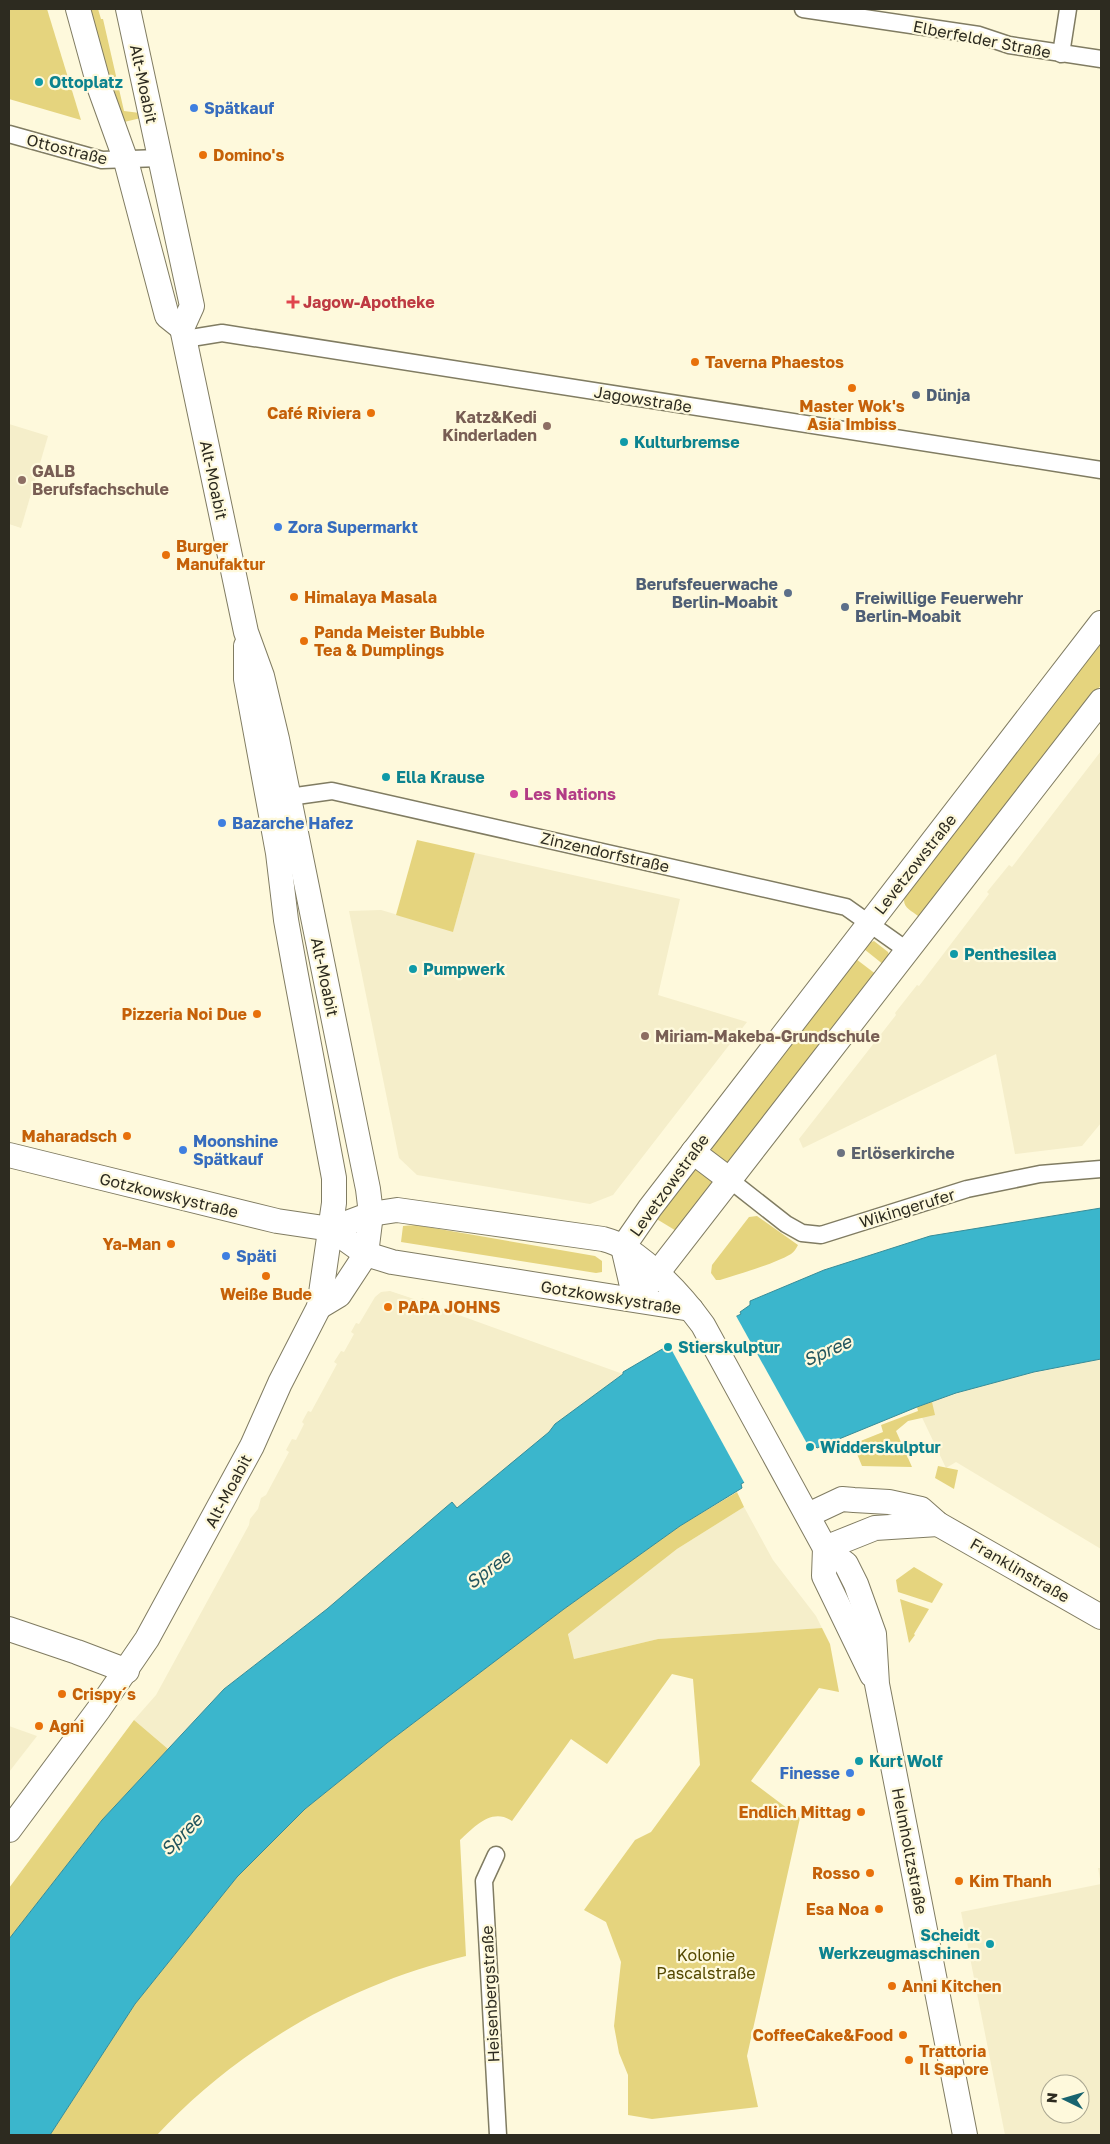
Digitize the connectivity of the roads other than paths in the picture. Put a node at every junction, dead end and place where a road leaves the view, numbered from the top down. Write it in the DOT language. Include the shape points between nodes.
graph roads {
  1 [pos="78,9"];
  2 [pos="128,9"];
  3 [pos="803,9"];
  4 [pos="1068,9"];
  5 [pos="1061,54"];
  6 [pos="1101,59"];
  7 [pos="9,134"];
  8 [pos="160,158"];
  9 [pos="126,161"];
  10 [pos="183,334"];
  11 [pos="1101,470"];
  12 [pos="1101,623"];
  13 [pos="246,632"];
  14 [pos="1101,701"];
  15 [pos="289,797"];
  16 [pos="870,922"];
  17 [pos="908,950"];
  18 [pos="693,1152"];
  19 [pos="9,1155"];
  20 [pos="1101,1169"];
  21 [pos="730,1180"];
  22 [pos="371,1214"];
  23 [pos="330,1229"];
  24 [pos="624,1247"];
  25 [pos="366,1254"];
  26 [pos="657,1274"];
  27 [pos="635,1299"];
  28 [pos="319,1307"];
  29 [pos="697,1317"];
  30 [pos="808,1515"];
  31 [pos="938,1524"];
  32 [pos="825,1548"];
  33 [pos="1101,1617"];
  34 [pos="9,1629"];
  35 [pos="127,1671"];
  36 [pos="9,1830"];
  37 [pos="496,1855"];
  38 [pos="498,2135"];
  39 [pos="965,2135"];
  1 -- 9 [label="main road" via="100,89"];
  2 -- 8 [label="main road, Alt-Moabit"];
  3 -- 5 [label="street, Elberfelder Straße" via="979,35 1009,45"];
  4 -- 5 [label="street"];
  5 -- 6 [label="street, Elberfelder Straße"];
  7 -- 9 [label="street, Ottostraße" via="86,157"];
  8 -- 9 [label="street"];
  8 -- 10 [label="main road, Alt-Moabit" via="192,306"];
  9 -- 10 [label="main road" via="167,316"];
  10 -- 11 [label="street, Jagowstraße" via="222,333"];
  10 -- 13 [label="main road, Alt-Moabit"];
  12 -- 16 [label="main road, Levetzowstraße"];
  13 -- 15 [label="main road, Alt-Moabit" via="262,676"];
  13 -- 23 [label="main road, Alt-Moabit" via="246,679 278,854 294,970 334,1178"];
  14 -- 17 [label="main road"];
  15 -- 16 [label="street, Zinzendorfstraße" via="332,791 846,907"];
  15 -- 22 [label="main road, Alt-Moabit"];
  16 -- 17 [label="street, Zinzendorfstraße"];
  16 -- 18 [label="main road, Levetzowstraße"];
  17 -- 21 [label="main road"];
  18 -- 21 [label="main road"];
  18 -- 24 [label="main road, Levetzowstraße"];
  19 -- 23 [label="main road, Gotzkowskystraße" via="277,1221"];
  20 -- 21 [label="street, Wikingerufer" via="1040,1174 967,1189 821,1235 802,1233 786,1224"];
  21 -- 26 [label="main road"];
  22 -- 23 [label="main road, Gotzkowskystraße"];
  22 -- 24 [label="main road, Gotzkowskystraße" via="412,1211 603,1239"];
  22 -- 25 [label="main road, Alt-Moabit"];
  23 -- 25 [label="main road, Gotzkowskystraße"];
  23 -- 28 [label="main road, Alt-Moabit"];
  24 -- 26 [label="main road, Gotzkowskystraße"];
  24 -- 27 [label="main road, Levetzowstraße"];
  25 -- 27 [label="main road, Gotzkowskystraße" via="392,1262"];
  25 -- 28 [label="main road, Alt-Moabit" via="339,1295"];
  26 -- 27 [label="main road"];
  26 -- 29 [label="main road, Gotzkowskystraße"];
  27 -- 29 [label="main road, Gotzkowskystraße"];
  28 -- 35 [label="main road, Alt-Moabit" via="234,1480 156,1625"];
  29 -- 30 [label="main road, Helmholtzstraße"];
  30 -- 31 [label="main road, Franklinstraße" via="842,1499 914,1507"];
  30 -- 32 [label="main road, Helmholtzstraße"];
  31 -- 32 [label="main road" via="874,1528"];
  31 -- 33 [label="main road, Franklinstraße"];
  32 -- 39 [label="main road, Helmholtzstraße" via="846,1564 874,1634 877,1684"];
  34 -- 35 [label="main road"];
  35 -- 36 [label="main road, Alt-Moabit"];
  37 -- 38 [label="street, Heisenbergstraße" via="484,1881"];
}
